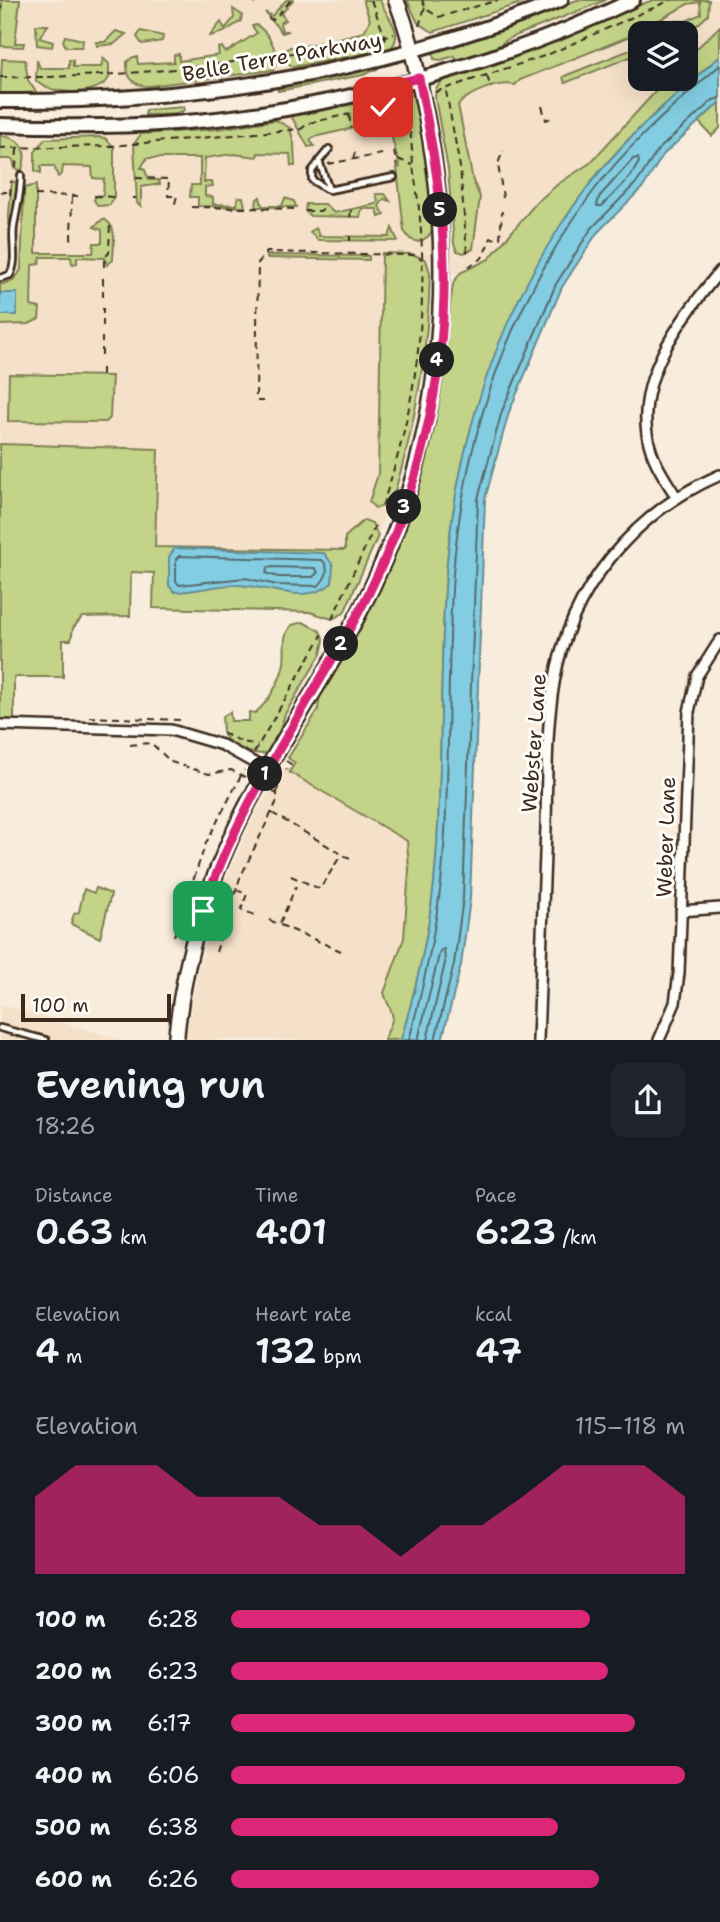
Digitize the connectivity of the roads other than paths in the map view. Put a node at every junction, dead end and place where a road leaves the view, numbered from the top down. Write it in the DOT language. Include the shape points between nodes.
graph roads {
  1 [pos="396,0"];
  2 [pos="561,0"];
  3 [pos="633,0"];
  4 [pos="413,52"];
  5 [pos="419,78"];
  6 [pos="0,101"];
  7 [pos="0,125"];
  8 [pos="329,149"];
  9 [pos="319,161"];
  10 [pos="21,175"];
  11 [pos="394,177"];
  12 [pos="326,189"];
  13 [pos="720,271"];
  14 [pos="0,278"];
  15 [pos="720,475"];
  16 [pos="677,498"];
  17 [pos="720,640"];
  18 [pos="0,725"];
  19 [pos="267,770"];
  20 [pos="720,908"];
  21 [pos="681,911"];
  22 [pos="0,1028"];
  23 [pos="46,1040"];
  24 [pos="176,1040"];
  25 [pos="538,1040"];
  26 [pos="659,1040"];
  1 -- 4 [label="main road"];
  2 -- 4 [label="main road, Belle Terre Parkway"];
  3 -- 5 [label="main road" via="541,38"];
  4 -- 5 [label="main road"];
  4 -- 6 [label="main road, Belle Terre Parkway" via="208,92"];
  5 -- 7 [label="main road" via="176,123"];
  5 -- 19 [label="main road" via="436,167 443,250 439,346 424,436 398,525 369,592"];
  8 -- 9 [label="lane"];
  9 -- 12 [label="lane"];
  9 -- 12 [label="lane" via="312,180"];
  10 -- 14 [label="lane" via="13,267 10,275"];
  11 -- 12 [label="lane"];
  13 -- 16 [label="street" via="672,340 647,398 651,451"];
  15 -- 16 [label="street, Webster Lane"];
  16 -- 25 [label="street, Webster Lane" via="634,531 605,564 575,615 556,668 549,730"];
  17 -- 21 [label="street, Weber Lane" via="697,676 689,712"];
  18 -- 19 [label="street" via="171,730 222,745"];
  19 -- 24 [label="main road" via="232,834 208,893 189,961"];
  20 -- 21 [label="street"];
  21 -- 26 [label="street, Weber Lane" via="676,996"];
  22 -- 23 [label="lane"];
}
